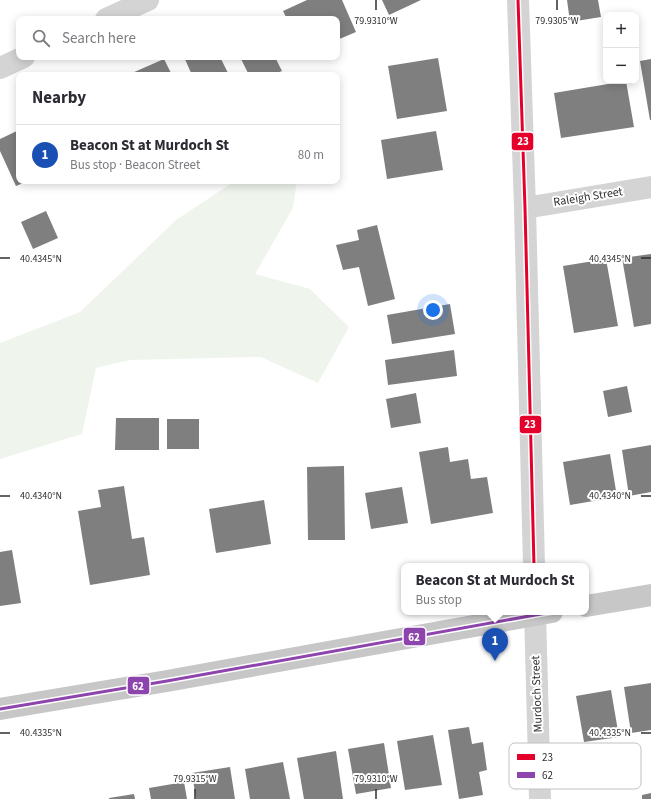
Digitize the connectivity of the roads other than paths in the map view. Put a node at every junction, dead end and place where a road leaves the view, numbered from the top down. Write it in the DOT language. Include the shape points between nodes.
graph roads {
  1 [pos="148,0"];
  2 [pos="518,0"];
  3 [pos="113,16"];
  4 [pos="17,60"];
  5 [pos="0,68"];
  6 [pos="651,187"];
  7 [pos="525,208"];
  8 [pos="534,563"];
  9 [pos="651,595"];
  10 [pos="589,605"];
  11 [pos="530,615"];
  12 [pos="541,615"];
  13 [pos="0,709"];
  14 [pos="540,743"];
  15 [pos="540,789"];
  16 [pos="540,799"];
  1 -- 3 [label="street"];
  2 -- 7 [label="street"];
  4 -- 5 [label="street"];
  6 -- 7 [label="street, Raleigh Street"];
  7 -- 8 [label="street"];
  9 -- 10 [label="main road"];
  11 -- 13 [label="main road"];
  12 -- 14 [label="street, Murdoch Street"];
  15 -- 16 [label="street, Murdoch Street"];
}
